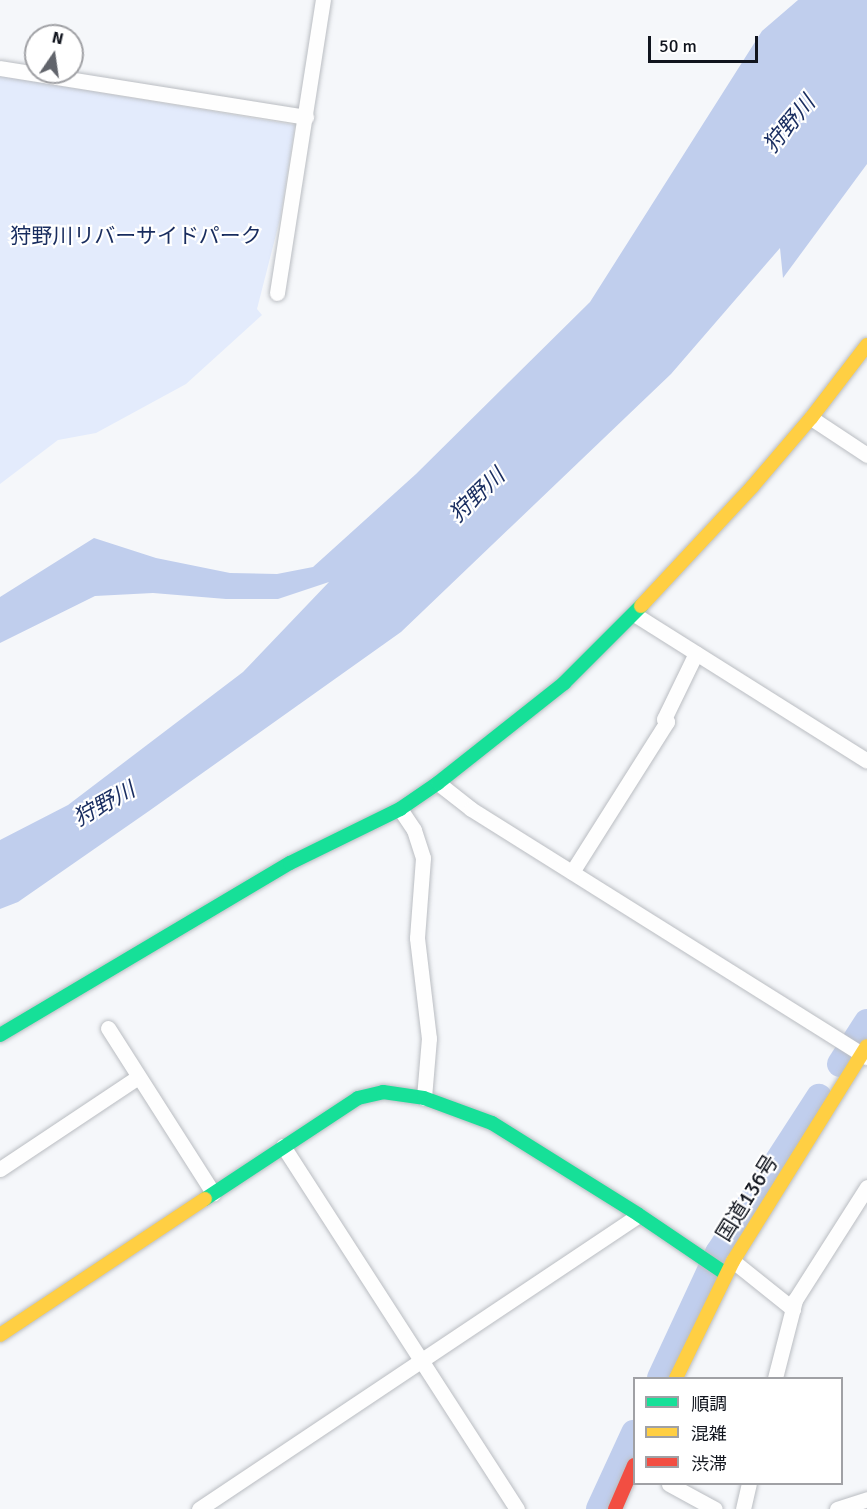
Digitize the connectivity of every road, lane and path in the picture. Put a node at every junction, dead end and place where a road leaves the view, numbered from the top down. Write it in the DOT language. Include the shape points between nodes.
graph roads {
  1 [pos="322,0"];
  2 [pos="0,68"];
  3 [pos="306,117"];
  4 [pos="277,293"];
  5 [pos="867,345"];
  6 [pos="812,418"];
  7 [pos="867,455"];
  8 [pos="634,614"];
  9 [pos="696,653"];
  10 [pos="867,761"];
  11 [pos="438,783"];
  12 [pos="400,809"];
  13 [pos="572,872"];
  14 [pos="108,1028"];
  15 [pos="0,1035"];
  16 [pos="865,1052"];
  17 [pos="138,1077"];
  18 [pos="424,1098"];
  19 [pos="284,1146"];
  20 [pos="0,1169"];
  21 [pos="867,1187"];
  22 [pos="213,1193"];
  23 [pos="639,1215"];
  24 [pos="729,1267"];
  25 [pos="793,1309"];
  26 [pos="0,1335"];
  27 [pos="420,1362"];
  28 [pos="676,1377"];
  29 [pos="775,1377"];
  30 [pos="633,1467"];
  31 [pos="671,1485"];
  32 [pos="749,1485"];
  33 [pos="867,1499"];
  34 [pos="199,1509"];
  35 [pos="517,1509"];
  36 [pos="615,1509"];
  37 [pos="715,1509"];
  38 [pos="743,1509"];
  39 [pos="837,1509"];
  1 -- 3 [label="street"];
  2 -- 3 [label="street"];
  3 -- 4 [label="street"];
  5 -- 6 [label="main road"];
  6 -- 7 [label="street"];
  6 -- 8 [label="main road"];
  8 -- 9 [label="street"];
  8 -- 11 [label="main road" via="564,683"];
  9 -- 10 [label="street"];
  9 -- 13 [label="street" via="664,719 668,723"];
  11 -- 12 [label="main road"];
  11 -- 13 [label="street" via="471,809"];
  12 -- 15 [label="main road" via="290,863"];
  12 -- 18 [label="street" via="414,830 423,858 417,948 429,1038"];
  13 -- 16 [label="street"];
  14 -- 17 [label="street"];
  16 -- 24 [label="main road, 国道136号"];
  17 -- 20 [label="street"];
  17 -- 22 [label="street"];
  18 -- 19 [label="main road" via="383,1092 368,1094"];
  18 -- 23 [label="main road" via="497,1126"];
  19 -- 22 [label="main road"];
  19 -- 27 [label="street"];
  21 -- 25 [label="street" via="801,1289"];
  22 -- 26 [label="main road"];
  23 -- 24 [label="main road"];
  23 -- 27 [label="street"];
  24 -- 25 [label="street"];
  24 -- 28 [label="main road, 国道136号"];
  25 -- 29 [label="street"];
  27 -- 34 [label="street"];
  27 -- 35 [label="street"];
  30 -- 36 [label="main road"];
  31 -- 37 [label="street"];
  32 -- 38 [label="street"];
  33 -- 39 [label="street"];
}
